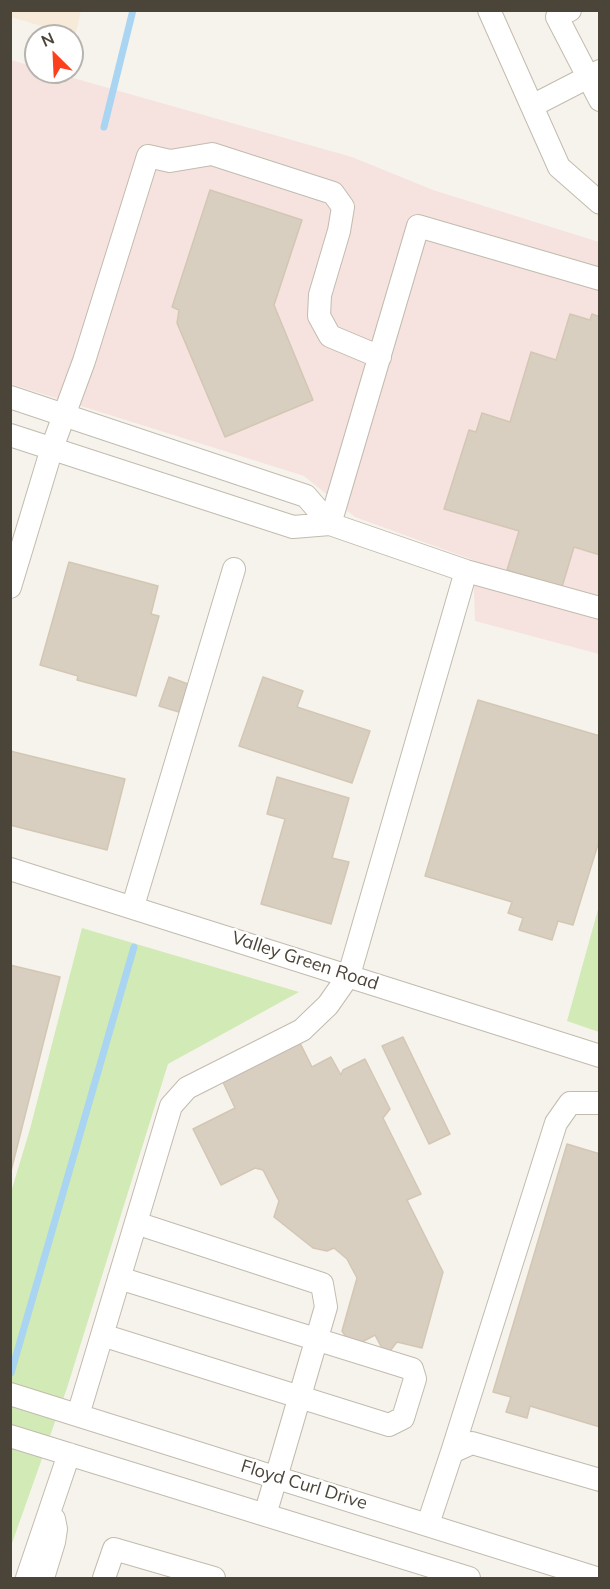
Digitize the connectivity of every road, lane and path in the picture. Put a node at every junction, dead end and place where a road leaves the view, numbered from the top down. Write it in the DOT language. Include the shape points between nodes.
graph roads {
  1 [pos="489,10"];
  2 [pos="560,13"];
  3 [pos="593,74"];
  4 [pos="600,100"];
  5 [pos="532,106"];
  6 [pos="600,203"];
  7 [pos="600,279"];
  8 [pos="380,357"];
  9 [pos="10,397"];
  10 [pos="64,415"];
  11 [pos="10,435"];
  12 [pos="52,448"];
  13 [pos="330,524"];
  14 [pos="234,569"];
  15 [pos="466,571"];
  16 [pos="10,587"];
  17 [pos="600,608"];
  18 [pos="10,869"];
  19 [pos="133,906"];
  20 [pos="349,975"];
  21 [pos="600,1056"];
  22 [pos="600,1103"];
  23 [pos="136,1223"];
  24 [pos="119,1278"];
  25 [pos="102,1335"];
  26 [pos="316,1341"];
  27 [pos="10,1394"];
  28 [pos="299,1398"];
  29 [pos="78,1415"];
  30 [pos="10,1436"];
  31 [pos="452,1452"];
  32 [pos="69,1454"];
  33 [pos="276,1477"];
  34 [pos="600,1480"];
  35 [pos="51,1512"];
  36 [pos="265,1515"];
  37 [pos="428,1524"];
  38 [pos="27,1578"];
  39 [pos="43,1578"];
  40 [pos="104,1578"];
  41 [pos="214,1578"];
  42 [pos="469,1578"];
  43 [pos="596,1578"];
  1 -- 5 [label="street"];
  2 -- 3 [label="street"];
  3 -- 4 [label="street"];
  3 -- 5 [label="street"];
  5 -- 6 [label="street" via="559,167"];
  7 -- 8 [label="street" via="418,226"];
  8 -- 10 [label="street" via="330,336 319,316 320,295 342,207 333,193 212,154 170,161 148,156"];
  8 -- 13 [label="street"];
  9 -- 10 [label="street"];
  10 -- 12 [label="street"];
  10 -- 13 [label="street" via="306,496"];
  11 -- 12 [label="street"];
  12 -- 13 [label="street" via="293,527"];
  12 -- 16 [label="street"];
  13 -- 15 [label="street"];
  14 -- 19 [label="street"];
  15 -- 17 [label="street"];
  15 -- 20 [label="street"];
  18 -- 19 [label="street, Valley Green Road"];
  19 -- 20 [label="street, Valley Green Road"];
  20 -- 21 [label="street, Valley Green Road"];
  20 -- 23 [label="street" via="328,1005 302,1030 187,1088 176,1100"];
  22 -- 31 [label="street" via="570,1104 556,1123"];
  23 -- 24 [label="street"];
  23 -- 26 [label="street" via="322,1284 326,1307"];
  24 -- 25 [label="street"];
  24 -- 26 [label="street"];
  25 -- 28 [label="street"];
  25 -- 29 [label="street"];
  26 -- 28 [label="street"];
  26 -- 28 [label="street" via="412,1369 415,1379 403,1418 389,1425"];
  27 -- 29 [label="street, Floyd Curl Drive"];
  28 -- 33 [label="street"];
  29 -- 33 [label="street, Floyd Curl Drive"];
  30 -- 32 [label="street"];
  31 -- 34 [label="street" via="472,1443"];
  31 -- 37 [label="street"];
  32 -- 35 [label="street"];
  32 -- 36 [label="street"];
  33 -- 36 [label="street"];
  33 -- 37 [label="street, Floyd Curl Drive"];
  35 -- 38 [label="street"];
  35 -- 39 [label="street" via="56,1529"];
  36 -- 42 [label="street"];
  37 -- 43 [label="street, Floyd Curl Drive"];
  40 -- 41 [label="street" via="114,1549"];
}
